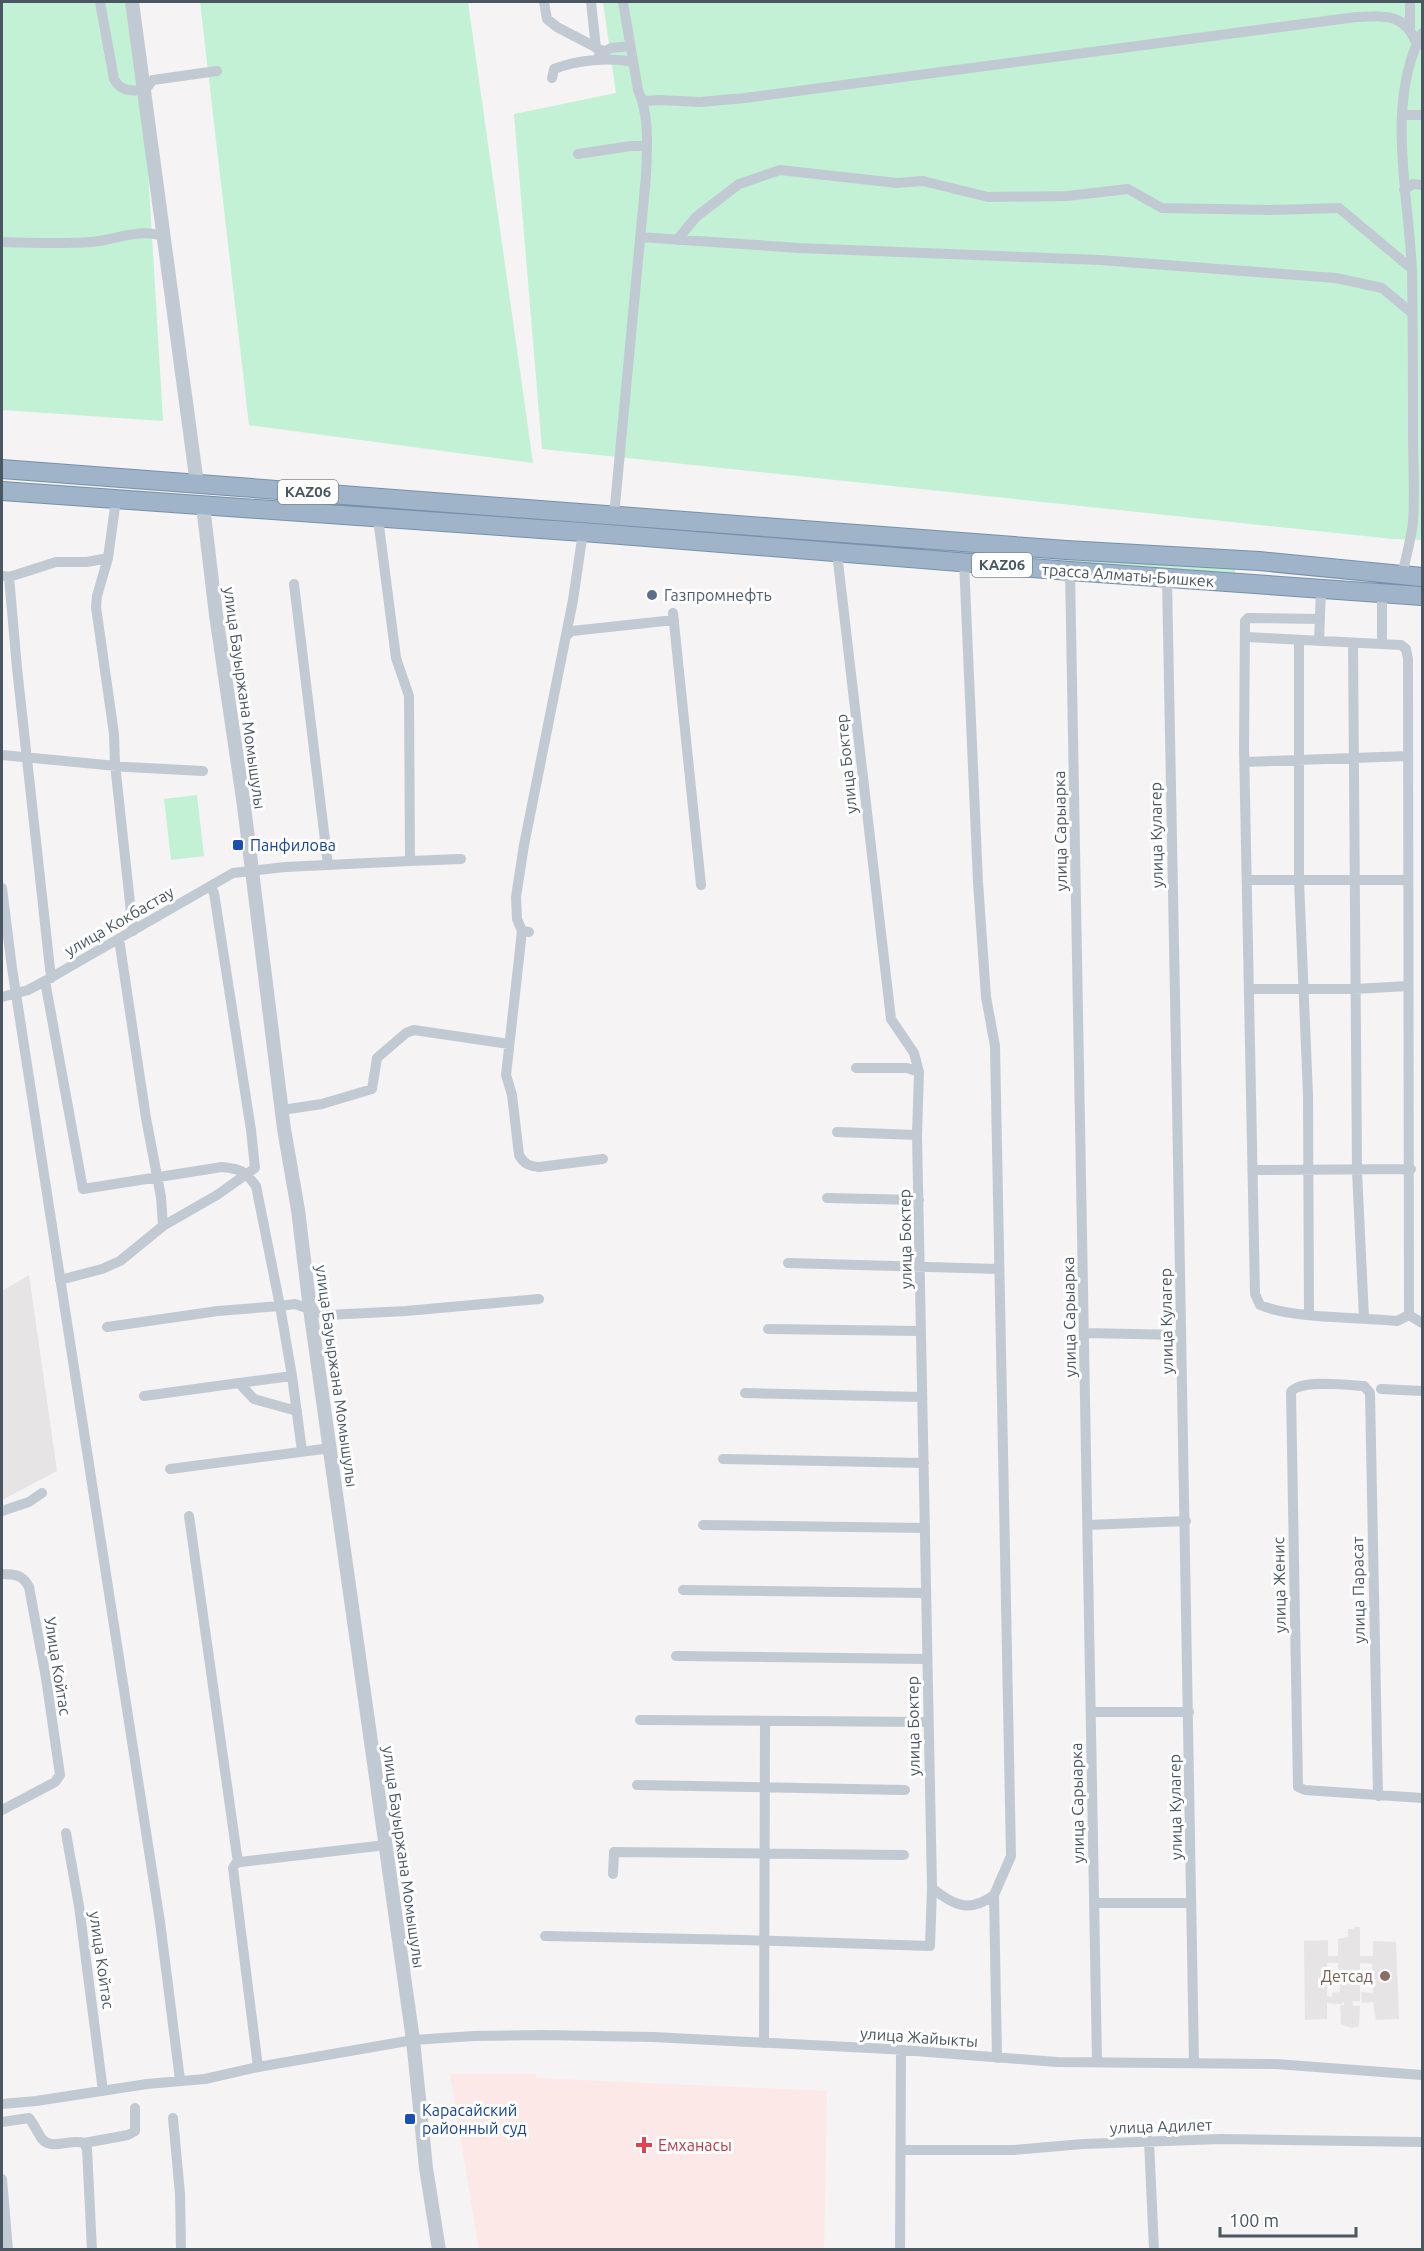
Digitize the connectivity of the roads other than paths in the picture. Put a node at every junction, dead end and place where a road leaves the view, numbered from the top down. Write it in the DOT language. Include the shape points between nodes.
graph roads {
  1 [pos="100,2"];
  2 [pos="132,2"];
  3 [pos="544,2"];
  4 [pos="591,2"];
  5 [pos="623,2"];
  6 [pos="1410,2"];
  7 [pos="1410,29"];
  8 [pos="1422,33"];
  9 [pos="1420,44"];
  10 [pos="630,46"];
  11 [pos="600,49"];
  12 [pos="593,62"];
  13 [pos="633,62"];
  14 [pos="217,71"];
  15 [pos="552,78"];
  16 [pos="145,90"];
  17 [pos="643,101"];
  18 [pos="1402,115"];
  19 [pos="1422,115"];
  20 [pos="647,146"];
  21 [pos="578,154"];
  22 [pos="1422,185"];
  23 [pos="1404,190"];
  24 [pos="164,237"];
  25 [pos="640,237"];
  26 [pos="677,240"];
  27 [pos="2,242"];
  28 [pos="1411,256"];
  29 [pos="1422,257"];
  30 [pos="1412,269"];
  31 [pos="1412,313"];
  32 [pos="2,469"];
  33 [pos="197,484"];
  34 [pos="2,491"];
  35 [pos="116,500"];
  36 [pos="203,506"];
  37 [pos="614,516"];
  38 [pos="378,518"];
  39 [pos="755,526"];
  40 [pos="583,532"];
  41 [pos="753,546"];
  42 [pos="837,553"];
  43 [pos="108,558"];
  44 [pos="964,561"];
  45 [pos="1259,561"];
  46 [pos="1070,571"];
  47 [pos="1402,575"];
  48 [pos="5,576"];
  49 [pos="1422,577"];
  50 [pos="1167,578"];
  51 [pos="294,584"];
  52 [pos="1258,585"];
  53 [pos="1321,589"];
  54 [pos="1382,593"];
  55 [pos="1422,596"];
  56 [pos="1320,619"];
  57 [pos="566,636"];
  58 [pos="1246,637"];
  59 [pos="1299,640"];
  60 [pos="1318,641"];
  61 [pos="1353,643"];
  62 [pos="1382,644"];
  63 [pos="2,755"];
  64 [pos="1408,756"];
  65 [pos="27,758"];
  66 [pos="1355,758"];
  67 [pos="1300,760"];
  68 [pos="1245,762"];
  69 [pos="114,764"];
  70 [pos="203,771"];
  71 [pos="461,859"];
  72 [pos="410,861"];
  73 [pos="328,865"];
  74 [pos="251,870"];
  75 [pos="1356,879"];
  76 [pos="1247,880"];
  77 [pos="1408,880"];
  78 [pos="1299,881"];
  79 [pos="701,885"];
  80 [pos="210,886"];
  81 [pos="2,888"];
  82 [pos="133,931"];
  83 [pos="119,939"];
  84 [pos="48,980"];
  85 [pos="1407,987"];
  86 [pos="1249,989"];
  87 [pos="1355,989"];
  88 [pos="1303,990"];
  89 [pos="16,994"];
  90 [pos="2,997"];
  91 [pos="509,1044"];
  92 [pos="856,1068"];
  93 [pos="919,1072"];
  94 [pos="282,1110"];
  95 [pos="837,1132"];
  96 [pos="917,1135"];
  97 [pos="603,1159"];
  98 [pos="1411,1169"];
  99 [pos="1253,1170"];
  100 [pos="1307,1170"];
  101 [pos="1357,1171"];
  102 [pos="248,1174"];
  103 [pos="157,1177"];
  104 [pos="827,1198"];
  105 [pos="920,1200"];
  106 [pos="163,1226"];
  107 [pos="788,1263"];
  108 [pos="921,1266"];
  109 [pos="999,1269"];
  110 [pos="60,1280"];
  111 [pos="308,1291"];
  112 [pos="539,1299"];
  113 [pos="295,1304"];
  114 [pos="280,1306"];
  115 [pos="310,1309"];
  116 [pos="1309,1315"];
  117 [pos="1409,1315"];
  118 [pos="1364,1318"];
  119 [pos="1422,1323"];
  120 [pos="107,1327"];
  121 [pos="768,1329"];
  122 [pos="920,1331"];
  123 [pos="1084,1333"];
  124 [pos="1181,1335"];
  125 [pos="292,1376"];
  126 [pos="239,1383"];
  127 [pos="1364,1386"];
  128 [pos="1381,1389"];
  129 [pos="1422,1391"];
  130 [pos="745,1394"];
  131 [pos="144,1396"];
  132 [pos="922,1396"];
  133 [pos="297,1411"];
  134 [pos="331,1448"];
  135 [pos="302,1450"];
  136 [pos="723,1459"];
  137 [pos="924,1463"];
  138 [pos="170,1469"];
  139 [pos="42,1493"];
  140 [pos="2,1511"];
  141 [pos="189,1516"];
  142 [pos="1186,1521"];
  143 [pos="1088,1524"];
  144 [pos="703,1525"];
  145 [pos="925,1528"];
  146 [pos="2,1574"];
  147 [pos="682,1590"];
  148 [pos="925,1593"];
  149 [pos="676,1656"];
  150 [pos="926,1659"];
  151 [pos="1091,1712"];
  152 [pos="1189,1712"];
  153 [pos="640,1720"];
  154 [pos="765,1722"];
  155 [pos="927,1722"];
  156 [pos="637,1785"];
  157 [pos="766,1788"];
  158 [pos="905,1790"];
  159 [pos="1378,1796"];
  160 [pos="1422,1798"];
  161 [pos="2,1810"];
  162 [pos="66,1833"];
  163 [pos="386,1845"];
  164 [pos="765,1855"];
  165 [pos="904,1855"];
  166 [pos="238,1863"];
  167 [pos="613,1874"];
  168 [pos="932,1888"];
  169 [pos="994,1895"];
  170 [pos="1094,1903"];
  171 [pos="1191,1903"];
  172 [pos="545,1936"];
  173 [pos="764,1941"];
  174 [pos="413,2040"];
  175 [pos="764,2043"];
  176 [pos="901,2051"];
  177 [pos="997,2058"];
  178 [pos="1097,2062"];
  179 [pos="1194,2063"];
  180 [pos="258,2067"];
  181 [pos="1422,2075"];
  182 [pos="180,2080"];
  183 [pos="103,2091"];
  184 [pos="2,2104"];
  185 [pos="135,2108"];
  186 [pos="173,2118"];
  187 [pos="2,2122"];
  188 [pos="1149,2141"];
  189 [pos="1422,2142"];
  190 [pos="84,2143"];
  191 [pos="901,2150"];
  192 [pos="2,2179"];
  193 [pos="8,2250"];
  194 [pos="92,2250"];
  195 [pos="181,2250"];
  196 [pos="439,2250"];
  197 [pos="900,2250"];
  198 [pos="1154,2250"];
  1 -- 16 [label="street" via="114,79 124,89"];
  2 -- 16 [label="street"];
  3 -- 11 [label="street" via="547,19"];
  4 -- 11 [label="street"];
  5 -- 10 [label="street"];
  6 -- 7 [label="street"];
  7 -- 9 [label="street"];
  7 -- 17 [label="street" via="1390,16 1356,17 757,96 700,102"];
  8 -- 9 [label="street"];
  9 -- 18 [label="street" via="1407,77"];
  10 -- 11 [label="street"];
  10 -- 13 [label="street"];
  11 -- 12 [label="street"];
  12 -- 13 [label="street"];
  12 -- 15 [label="street" via="564,65 554,69"];
  13 -- 17 [label="street"];
  14 -- 16 [label="street" via="153,80"];
  16 -- 24 [label="street"];
  17 -- 20 [label="street"];
  18 -- 19 [label="street"];
  18 -- 23 [label="street"];
  20 -- 21 [label="street"];
  20 -- 25 [label="street"];
  22 -- 23 [label="street" via="1413,184"];
  23 -- 28 [label="street"];
  24 -- 27 [label="street" via="137,233 92,242"];
  24 -- 33 [label="street"];
  25 -- 26 [label="street"];
  25 -- 37 [label="street"];
  26 -- 30 [label="street" via="696,217 739,184 780,170 897,183 923,181 988,197 1128,189 1162,208 1339,208"];
  26 -- 31 [label="street" via="1100,260 1336,278 1382,288"];
  28 -- 29 [label="street"];
  28 -- 30 [label="street"];
  30 -- 31 [label="street"];
  31 -- 47 [label="street" via="1413,523"];
  32 -- 33 [label="highway, KАZ06"];
  33 -- 37 [label="highway, KАZ06"];
  34 -- 35 [label="highway, KАZ06"];
  35 -- 36 [label="highway, KАZ06"];
  35 -- 43 [label="street"];
  36 -- 38 [label="highway, KАZ06"];
  36 -- 74 [label="street, улица Бауыржана Момышулы"];
  37 -- 39 [label="highway, трасса Алматы-Бишкек / KАZ06"];
  38 -- 40 [label="highway, KАZ06"];
  38 -- 72 [label="street" via="396,658 409,696"];
  39 -- 41 [label="highway"];
  39 -- 45 [label="highway, трасса Алматы-Бишкек / KАZ06"];
  40 -- 41 [label="highway, трасса Алматы-Бишкек / KАZ06"];
  40 -- 57 [label="street"];
  41 -- 42 [label="highway, трасса Алматы-Бишкек / KАZ06"];
  42 -- 44 [label="highway, трасса Алматы-Бишкек / KАZ06"];
  42 -- 93 [label="street, улица Боктер" via="891,1020 914,1053"];
  43 -- 48 [label="street" via="56,562"];
  43 -- 69 [label="street" via="96,607 114,734"];
  44 -- 46 [label="highway, трасса Алматы-Бишкек / KАZ06"];
  44 -- 109 [label="street" via="978,882 986,997 994,1046"];
  45 -- 47 [label="highway, трасса Алматы-Бишкек / KАZ06"];
  45 -- 52 [label="highway"];
  46 -- 50 [label="highway, трасса Алматы-Бишкек / KАZ06"];
  46 -- 123 [label="street, улица Сарыарка"];
  47 -- 49 [label="highway, трасса Алматы-Бишкек / KАZ06"];
  48 -- 65 [label="street"];
  50 -- 52 [label="highway, трасса Алматы-Бишкек / KАZ06"];
  50 -- 124 [label="street, улица Кулагер"];
  51 -- 73 [label="street"];
  52 -- 53 [label="highway, трасса Алматы-Бишкек / KАZ06"];
  53 -- 54 [label="highway, трасса Алматы-Бишкек / KАZ06"];
  53 -- 56 [label="street"];
  54 -- 55 [label="highway, трасса Алматы-Бишкек / KАZ06"];
  54 -- 62 [label="street"];
  56 -- 58 [label="street" via="1248,618"];
  56 -- 60 [label="street"];
  57 -- 79 [label="street" via="572,631 674,616"];
  57 -- 91 [label="street" via="516,897 517,918 526,931"];
  58 -- 59 [label="street"];
  58 -- 68 [label="street"];
  59 -- 60 [label="street"];
  59 -- 67 [label="street"];
  60 -- 61 [label="street"];
  61 -- 62 [label="street"];
  61 -- 66 [label="street"];
  62 -- 64 [label="street" via="1401,645 1406,650"];
  63 -- 65 [label="street"];
  64 -- 66 [label="street"];
  64 -- 77 [label="street"];
  65 -- 69 [label="street"];
  65 -- 84 [label="street"];
  66 -- 67 [label="street"];
  66 -- 75 [label="street"];
  67 -- 68 [label="street"];
  67 -- 78 [label="street"];
  68 -- 76 [label="street"];
  69 -- 70 [label="street"];
  69 -- 82 [label="street"];
  71 -- 72 [label="street, улица Кокбастау"];
  72 -- 73 [label="street, улица Кокбастау"];
  73 -- 74 [label="street, улица Кокбастау"];
  74 -- 80 [label="street, улица Кокбастау" via="233,873"];
  74 -- 94 [label="street, улица Бауыржана Момышулы"];
  75 -- 77 [label="street"];
  75 -- 78 [label="street"];
  75 -- 87 [label="street"];
  76 -- 78 [label="street"];
  76 -- 86 [label="street"];
  77 -- 85 [label="street"];
  78 -- 88 [label="street"];
  80 -- 82 [label="street, улица Кокбастау"];
  80 -- 102 [label="street" via="251,1130 255,1168"];
  81 -- 89 [label="street"];
  82 -- 83 [label="street, улица Кокбастау"];
  83 -- 84 [label="street, улица Кокбастау"];
  83 -- 103 [label="street"];
  84 -- 89 [label="street, улица Кокбастау"];
  84 -- 103 [label="street" via="82,1189"];
  85 -- 87 [label="street"];
  85 -- 98 [label="street"];
  86 -- 88 [label="street"];
  86 -- 99 [label="street"];
  87 -- 88 [label="street"];
  87 -- 101 [label="street"];
  88 -- 100 [label="street"];
  89 -- 90 [label="street, улица Кокбастау"];
  89 -- 110 [label="street"];
  91 -- 94 [label="street" via="414,1030 377,1058 372,1089 322,1104"];
  91 -- 97 [label="street" via="506,1075 523,1163 539,1167"];
  92 -- 93 [label="street" via="907,1068"];
  93 -- 96 [label="street, улица Боктер"];
  94 -- 111 [label="street, улица Бауыржана Момышулы"];
  95 -- 96 [label="street"];
  96 -- 105 [label="street, улица Боктер"];
  98 -- 101 [label="street"];
  98 -- 117 [label="street"];
  99 -- 100 [label="street"];
  99 -- 116 [label="street" via="1256,1299 1270,1309"];
  100 -- 101 [label="street"];
  100 -- 116 [label="street"];
  101 -- 118 [label="street"];
  102 -- 103 [label="street" via="238,1168 222,1167"];
  102 -- 106 [label="street"];
  102 -- 114 [label="street" via="256,1186"];
  103 -- 106 [label="street"];
  104 -- 105 [label="street"];
  105 -- 108 [label="street, улица Боктер"];
  106 -- 110 [label="street" via="120,1261"];
  107 -- 108 [label="street"];
  108 -- 109 [label="street"];
  108 -- 122 [label="street, улица Боктер"];
  109 -- 169 [label="street" via="1011,1856"];
  110 -- 182 [label="street" via="160,1923"];
  111 -- 113 [label="street"];
  111 -- 115 [label="street, улица Бауыржана Момышулы"];
  112 -- 115 [label="street" via="359,1314 327,1315"];
  113 -- 114 [label="street"];
  113 -- 115 [label="street"];
  114 -- 120 [label="street"];
  114 -- 125 [label="street"];
  115 -- 134 [label="street, улица Бауыржана Момышулы"];
  116 -- 118 [label="street"];
  117 -- 118 [label="street" via="1396,1321"];
  117 -- 119 [label="street"];
  121 -- 122 [label="street"];
  122 -- 132 [label="street, улица Боктер"];
  123 -- 124 [label="street"];
  123 -- 143 [label="street, улица Сарыарка"];
  124 -- 142 [label="street, улица Кулагер"];
  125 -- 126 [label="street"];
  125 -- 133 [label="street"];
  126 -- 131 [label="street"];
  126 -- 133 [label="street" via="254,1399"];
  127 -- 159 [label="street, улица Парасат" via="1370,1393"];
  127 -- 159 [label="street, улица Женис" via="1297,1386 1291,1392 1298,1786 1305,1790"];
  128 -- 129 [label="street"];
  130 -- 132 [label="street"];
  132 -- 137 [label="street, улица Боктер"];
  133 -- 135 [label="street"];
  134 -- 135 [label="street"];
  134 -- 163 [label="street, улица Бауыржана Момышулы"];
  135 -- 138 [label="street"];
  136 -- 137 [label="street"];
  137 -- 145 [label="street, улица Боктер"];
  139 -- 140 [label="street"];
  141 -- 166 [label="street"];
  142 -- 143 [label="street"];
  142 -- 152 [label="street, улица Кулагер"];
  143 -- 151 [label="street, улица Сарыарка"];
  144 -- 145 [label="street"];
  145 -- 148 [label="street, улица Боктер"];
  146 -- 161 [label="street, Улица Койтас" via="20,1576 29,1587 60,1774 55,1782"];
  147 -- 148 [label="street"];
  148 -- 150 [label="street, улица Боктер"];
  149 -- 150 [label="street"];
  150 -- 155 [label="street, улица Боктер"];
  151 -- 152 [label="street"];
  151 -- 170 [label="street, улица Сарыарка"];
  152 -- 171 [label="street, улица Кулагер"];
  153 -- 154 [label="street"];
  154 -- 155 [label="street"];
  154 -- 157 [label="street"];
  155 -- 168 [label="street, улица Боктер"];
  156 -- 157 [label="street"];
  157 -- 158 [label="street"];
  157 -- 164 [label="street"];
  159 -- 160 [label="street"];
  162 -- 183 [label="street, улица Койтас"];
  163 -- 166 [label="street"];
  163 -- 174 [label="street, улица Бауыржана Момышулы"];
  164 -- 165 [label="street"];
  164 -- 167 [label="street" via="614,1852"];
  164 -- 173 [label="street"];
  166 -- 180 [label="street" via="233,1868"];
  168 -- 169 [label="street" via="966,1906 982,1904"];
  168 -- 173 [label="street, улица Боктер" via="930,1947"];
  169 -- 177 [label="street"];
  170 -- 171 [label="street"];
  170 -- 178 [label="street, улица Сарыарка"];
  171 -- 179 [label="street, улица Кулагер"];
  172 -- 173 [label="street"];
  173 -- 175 [label="street"];
  174 -- 175 [label="street, улица Жайыкты" via="543,2035"];
  174 -- 180 [label="street, улица Жайыкты"];
  174 -- 196 [label="street, улица Бауыржана Момышулы"];
  175 -- 176 [label="street, улица Жайыкты"];
  176 -- 177 [label="street, улица Жайыкты"];
  176 -- 191 [label="street"];
  177 -- 178 [label="street, улица Жайыкты"];
  178 -- 179 [label="street, улица Жайыкты"];
  179 -- 181 [label="street, улица Жайыкты" via="1276,2064"];
  180 -- 182 [label="street, улица Жайыкты" via="205,2079"];
  182 -- 183 [label="street, улица Жайыкты"];
  183 -- 184 [label="street, улица Жайыкты"];
  185 -- 190 [label="street" via="135,2131"];
  186 -- 195 [label="street"];
  187 -- 190 [label="street" via="28,2118 51,2144"];
  188 -- 189 [label="street, улица Адилет"];
  188 -- 191 [label="street, улица Адилет" via="1014,2150"];
  188 -- 198 [label="street"];
  190 -- 194 [label="street"];
  191 -- 197 [label="street"];
  192 -- 193 [label="street"];
}
